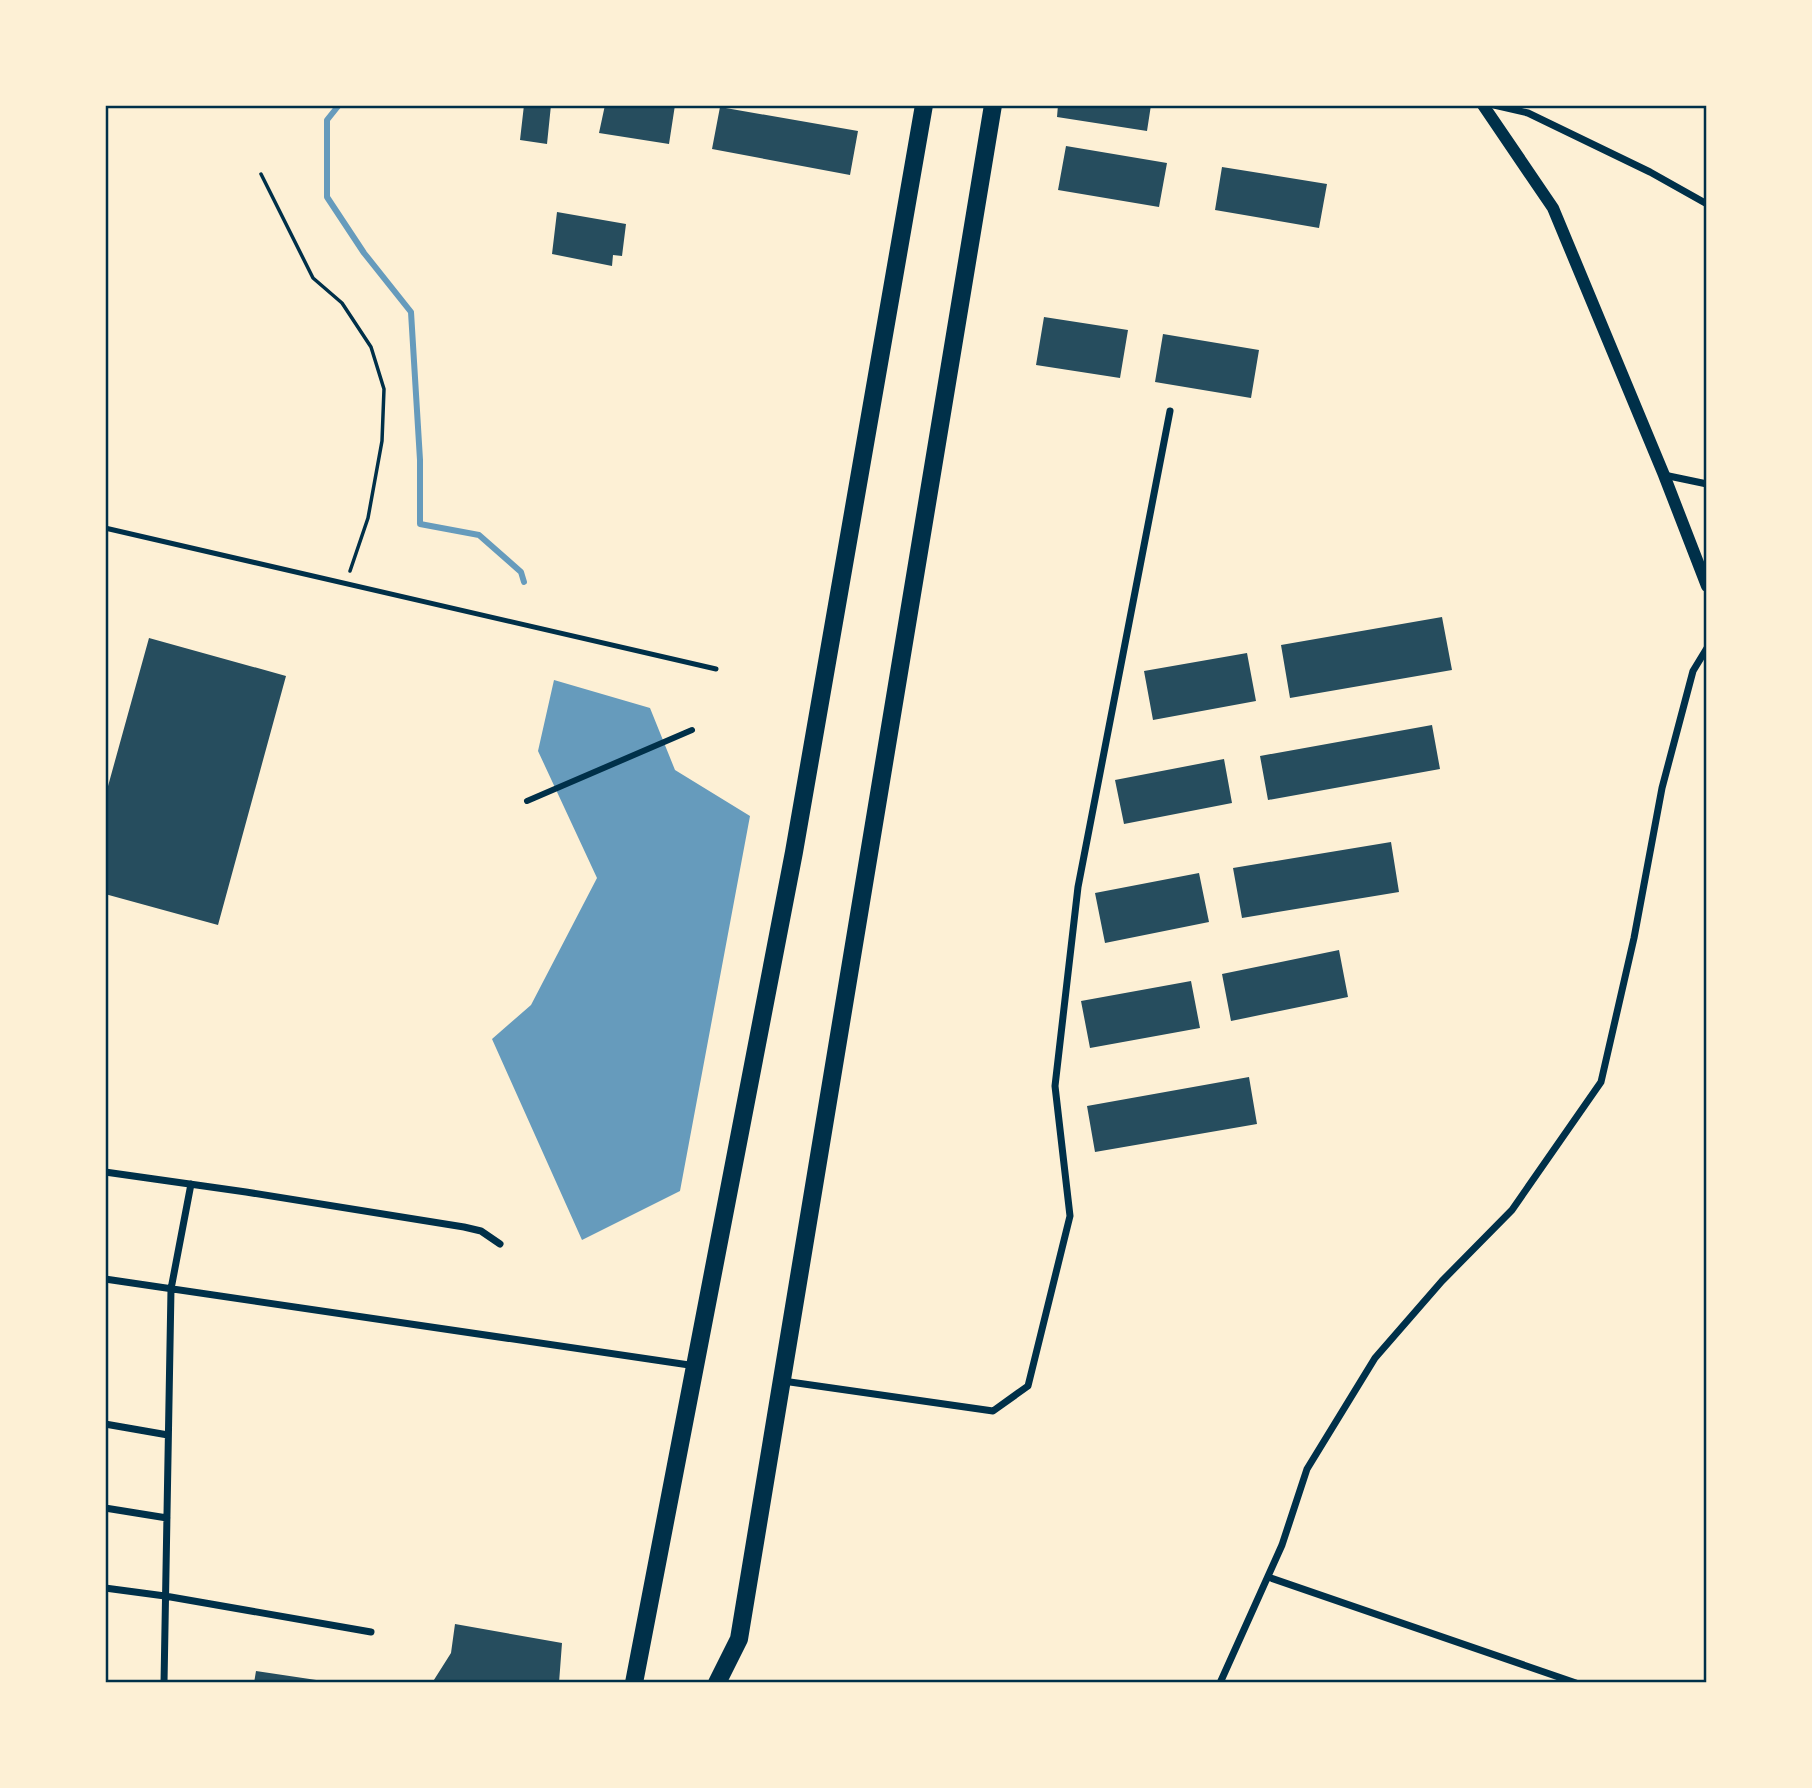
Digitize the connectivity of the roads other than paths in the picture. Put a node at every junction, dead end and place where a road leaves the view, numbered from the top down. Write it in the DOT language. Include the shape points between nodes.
graph roads {
  1 [pos="924,105"];
  2 [pos="993,105"];
  3 [pos="1483,105"];
  4 [pos="1494,105"];
  5 [pos="1707,204"];
  6 [pos="1170,411"];
  7 [pos="1664,475"];
  8 [pos="1707,484"];
  9 [pos="105,528"];
  10 [pos="1707,586"];
  11 [pos="1707,648"];
  12 [pos="716,670"];
  13 [pos="692,730"];
  14 [pos="527,801"];
  15 [pos="105,1172"];
  16 [pos="191,1184"];
  17 [pos="500,1244"];
  18 [pos="105,1279"];
  19 [pos="171,1289"];
  20 [pos="696,1366"];
  21 [pos="782,1381"];
  22 [pos="105,1424"];
  23 [pos="168,1435"];
  24 [pos="105,1508"];
  25 [pos="167,1518"];
  26 [pos="1268,1577"];
  27 [pos="105,1588"];
  28 [pos="165,1596"];
  29 [pos="371,1632"];
  30 [pos="163,1683"];
  31 [pos="634,1683"];
  32 [pos="717,1683"];
  33 [pos="1220,1683"];
  34 [pos="1576,1683"];
  1 -- 20 [label="main road" via="796,839"];
  2 -- 21 [label="main road"];
  3 -- 7 [label="street" via="1553,208"];
  4 -- 5 [label="street" via="1528,113"];
  6 -- 21 [label="street" via="1078,887 1055,1086 1070,1216 1028,1386 993,1410"];
  7 -- 8 [label="street"];
  7 -- 10 [label="street"];
  9 -- 12 [label="lane"];
  11 -- 26 [label="street" via="1693,671 1662,788 1601,1082 1512,1210 1375,1358 1307,1469"];
  13 -- 14 [label="street"];
  15 -- 16 [label="street"];
  16 -- 17 [label="street" via="464,1227 481,1231"];
  16 -- 19 [label="street"];
  18 -- 19 [label="street"];
  19 -- 20 [label="street"];
  19 -- 23 [label="street"];
  20 -- 31 [label="main road"];
  21 -- 32 [label="main road" via="739,1639"];
  22 -- 23 [label="street"];
  23 -- 25 [label="street"];
  24 -- 25 [label="street"];
  25 -- 28 [label="street"];
  26 -- 33 [label="street"];
  26 -- 34 [label="street"];
  27 -- 28 [label="street"];
  28 -- 29 [label="street"];
  28 -- 30 [label="street"];
}
